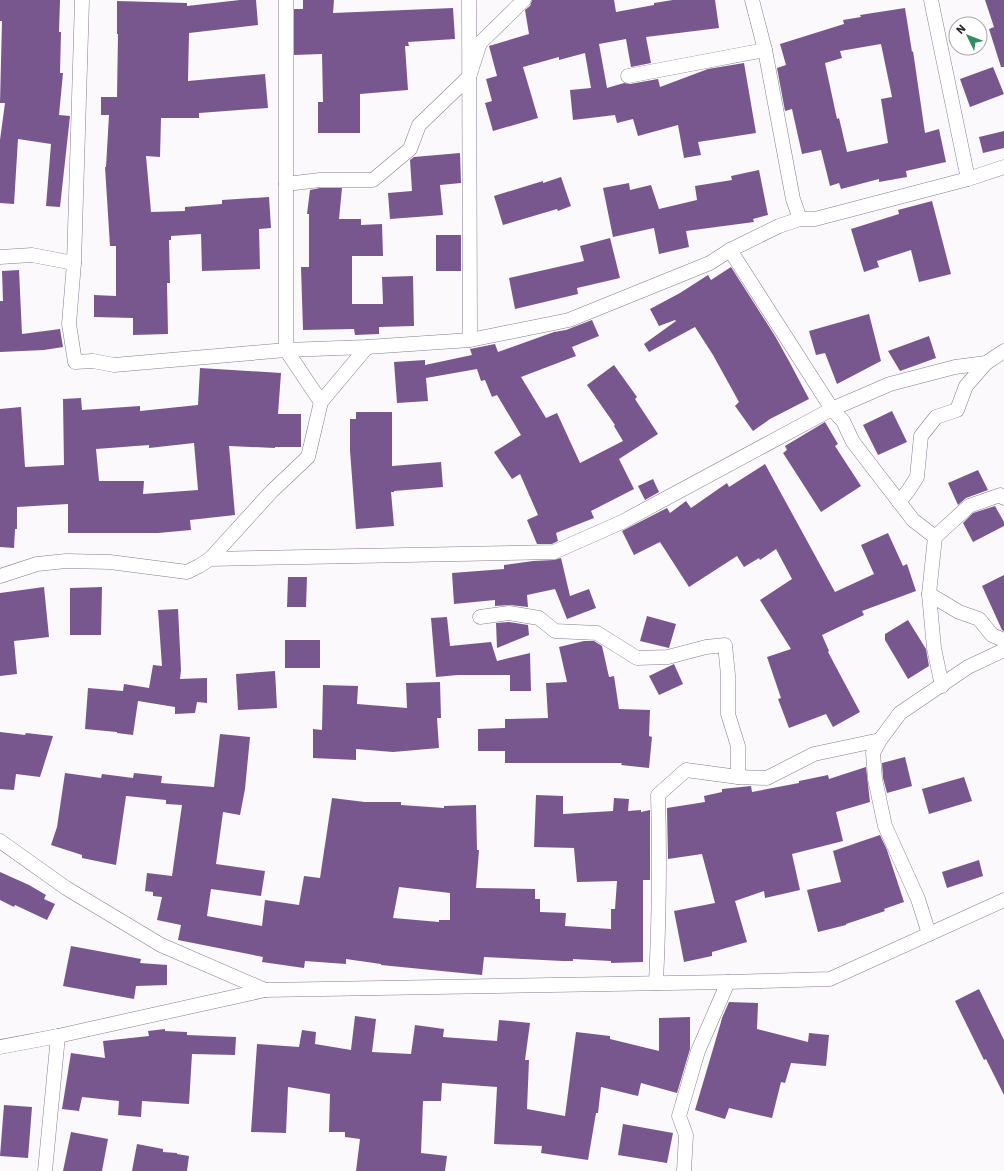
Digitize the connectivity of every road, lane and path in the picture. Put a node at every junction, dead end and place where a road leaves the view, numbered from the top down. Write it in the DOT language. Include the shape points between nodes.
graph roads {
  1 [pos="82,0"];
  2 [pos="286,0"];
  3 [pos="469,0"];
  4 [pos="524,0"];
  5 [pos="752,0"];
  6 [pos="931,0"];
  7 [pos="765,50"];
  8 [pos="628,76"];
  9 [pos="469,77"];
  10 [pos="1004,167"];
  11 [pos="968,179"];
  12 [pos="286,184"];
  13 [pos="800,219"];
  14 [pos="730,250"];
  15 [pos="0,257"];
  16 [pos="74,263"];
  17 [pos="470,340"];
  18 [pos="367,347"];
  19 [pos="286,350"];
  20 [pos="1004,351"];
  21 [pos="986,363"];
  22 [pos="321,402"];
  23 [pos="832,409"];
  24 [pos="1004,498"];
  25 [pos="899,502"];
  26 [pos="935,537"];
  27 [pos="210,558"];
  28 [pos="0,576"];
  29 [pos="929,594"];
  30 [pos="480,617"];
  31 [pos="1004,640"];
  32 [pos="1004,650"];
  33 [pos="942,686"];
  34 [pos="880,740"];
  35 [pos="738,777"];
  36 [pos="0,841"];
  37 [pos="1004,900"];
  38 [pos="929,934"];
  39 [pos="728,982"];
  40 [pos="656,983"];
  41 [pos="265,990"];
  42 [pos="58,1036"];
  43 [pos="0,1047"];
  44 [pos="45,1171"];
  45 [pos="684,1171"];
  1 -- 16 [label="street"];
  2 -- 12 [label="street"];
  3 -- 9 [label="street"];
  4 -- 9 [label="street" via="480,43"];
  5 -- 7 [label="street"];
  6 -- 11 [label="street"];
  7 -- 8 [label="street"];
  7 -- 13 [label="street" via="793,199"];
  9 -- 12 [label="street" via="419,125 410,149 373,180 320,180"];
  9 -- 17 [label="street"];
  10 -- 11 [label="street"];
  11 -- 13 [label="street" via="815,219"];
  12 -- 19 [label="street"];
  13 -- 14 [label="street" via="779,226"];
  14 -- 17 [label="street" via="710,263 569,320"];
  14 -- 23 [label="street"];
  15 -- 16 [label="street" via="32,256"];
  16 -- 19 [label="street" via="69,324 75,362 93,361 114,365"];
  17 -- 18 [label="street"];
  18 -- 19 [label="street"];
  18 -- 22 [label="street"];
  19 -- 22 [label="street"];
  20 -- 21 [label="street"];
  21 -- 23 [label="street" via="956,367 890,384"];
  21 -- 25 [label="street" via="966,386 958,410 936,417 921,436 917,476"];
  22 -- 27 [label="street" via="308,457 272,491"];
  23 -- 25 [label="street" via="843,421 853,442"];
  23 -- 27 [label="street" via="622,522 554,552"];
  24 -- 26 [label="street" via="1000,495 970,506"];
  25 -- 26 [label="street" via="913,520"];
  26 -- 29 [label="street"];
  27 -- 28 [label="street" via="187,572 110,562 66,561 38,564"];
  29 -- 31 [label="street" via="959,612 979,619 992,635"];
  29 -- 33 [label="street" via="934,648"];
  30 -- 35 [label="street" via="509,613 539,618 555,631 598,633 637,658 668,657 725,645 728,714 738,746"];
  32 -- 33 [label="street" via="968,668"];
  33 -- 34 [label="street" via="900,713"];
  34 -- 35 [label="street" via="814,754 767,778"];
  34 -- 38 [label="street" via="873,753 875,780 886,826 918,900"];
  35 -- 40 [label="street" via="686,770 658,795 660,870"];
  36 -- 41 [label="street" via="66,888 161,945"];
  37 -- 38 [label="street"];
  38 -- 39 [label="street" via="830,979"];
  39 -- 40 [label="street"];
  39 -- 45 [label="street" via="698,1051 679,1116 686,1135"];
  40 -- 41 [label="street"];
  41 -- 42 [label="street"];
  42 -- 43 [label="street"];
  42 -- 44 [label="street"];
}
